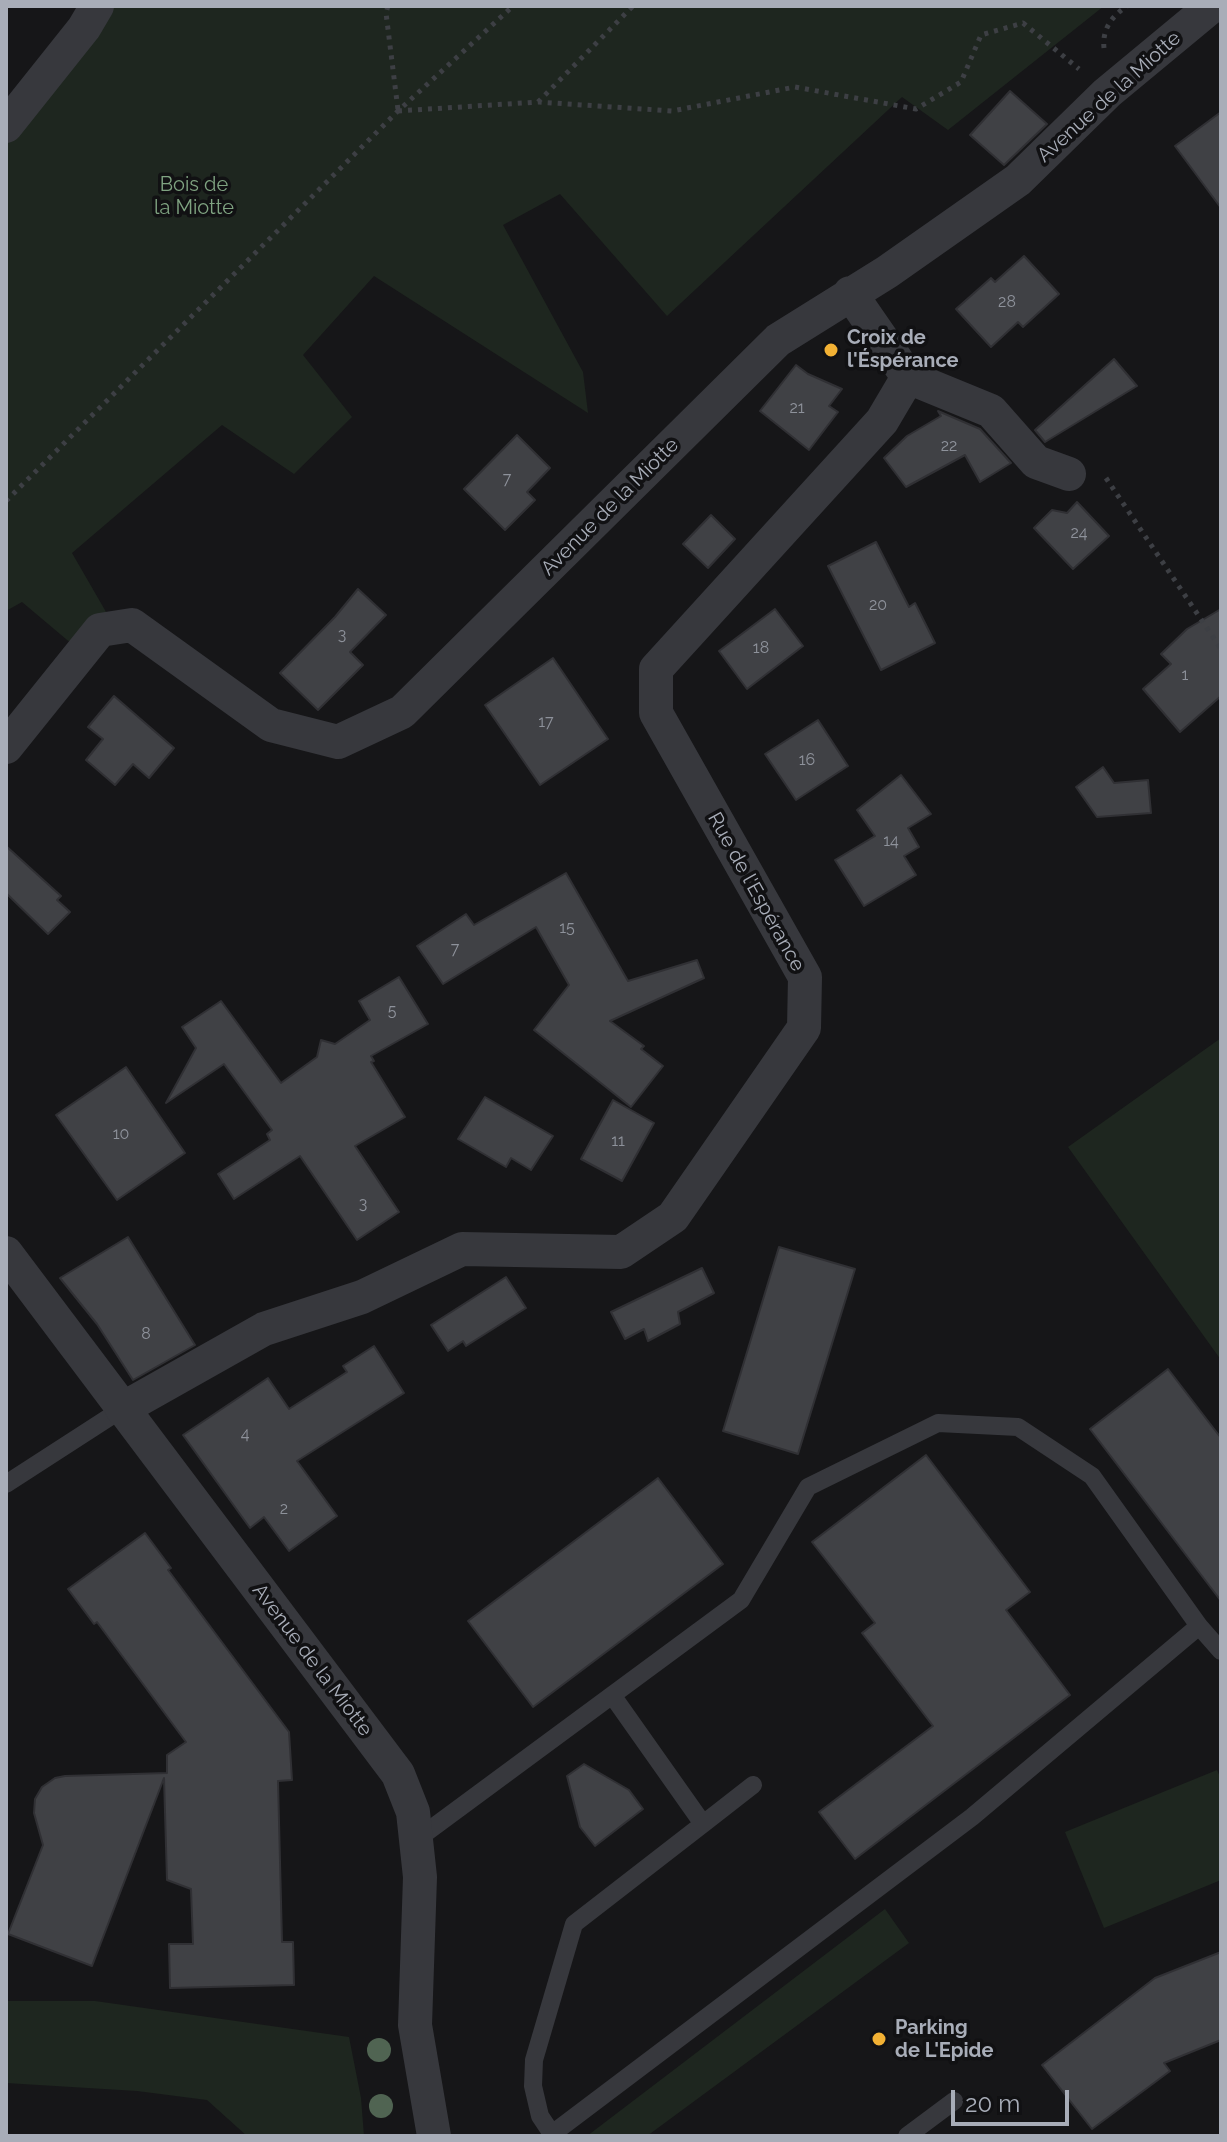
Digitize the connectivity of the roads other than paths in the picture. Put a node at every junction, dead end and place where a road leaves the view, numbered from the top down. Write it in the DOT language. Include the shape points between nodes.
graph roads {
  1 [pos="97,6"];
  2 [pos="1212,6"];
  3 [pos="6,126"];
  4 [pos="850,293"];
  5 [pos="908,377"];
  6 [pos="1069,474"];
  7 [pos="6,747"];
  8 [pos="6,1253"];
  9 [pos="122,1409"];
  10 [pos="6,1484"];
  11 [pos="1199,1626"];
  12 [pos="1221,1651"];
  13 [pos="612,1695"];
  14 [pos="753,1785"];
  15 [pos="703,1824"];
  16 [pos="416,1840"];
  17 [pos="954,2101"];
  18 [pos="552,2134"];
  19 [pos="434,2136"];
  20 [pos="907,2136"];
  1 -- 3 [label="street"];
  2 -- 4 [label="street, Avenue de la Miotte" via="1107,93 1018,180"];
  4 -- 5 [label="street"];
  4 -- 7 [label="street, Avenue de la Miotte" via="778,340 402,712 338,742 271,725 132,625 100,630"];
  5 -- 6 [label="street" via="991,411 1036,462"];
  5 -- 9 [label="street, Rue de l'Espérance" via="882,421 656,669 656,713 805,977 804,1028 673,1217 621,1252 462,1249 362,1297 264,1329"];
  8 -- 9 [label="street, Avenue de la Miotte"];
  9 -- 10 [label="lane"];
  9 -- 16 [label="street, Avenue de la Miotte" via="398,1774 413,1812"];
  11 -- 12 [label="lane"];
  11 -- 13 [label="lane" via="1092,1476 1018,1427 938,1423 808,1487 741,1600"];
  11 -- 18 [label="lane" via="972,1817"];
  13 -- 15 [label="lane"];
  13 -- 16 [label="lane"];
  14 -- 15 [label="lane"];
  15 -- 18 [label="lane" via="574,1924 534,2060 540,2116"];
  16 -- 19 [label="street, Avenue de la Miotte" via="420,1877 415,2025"];
  17 -- 20 [label="lane"];
}
